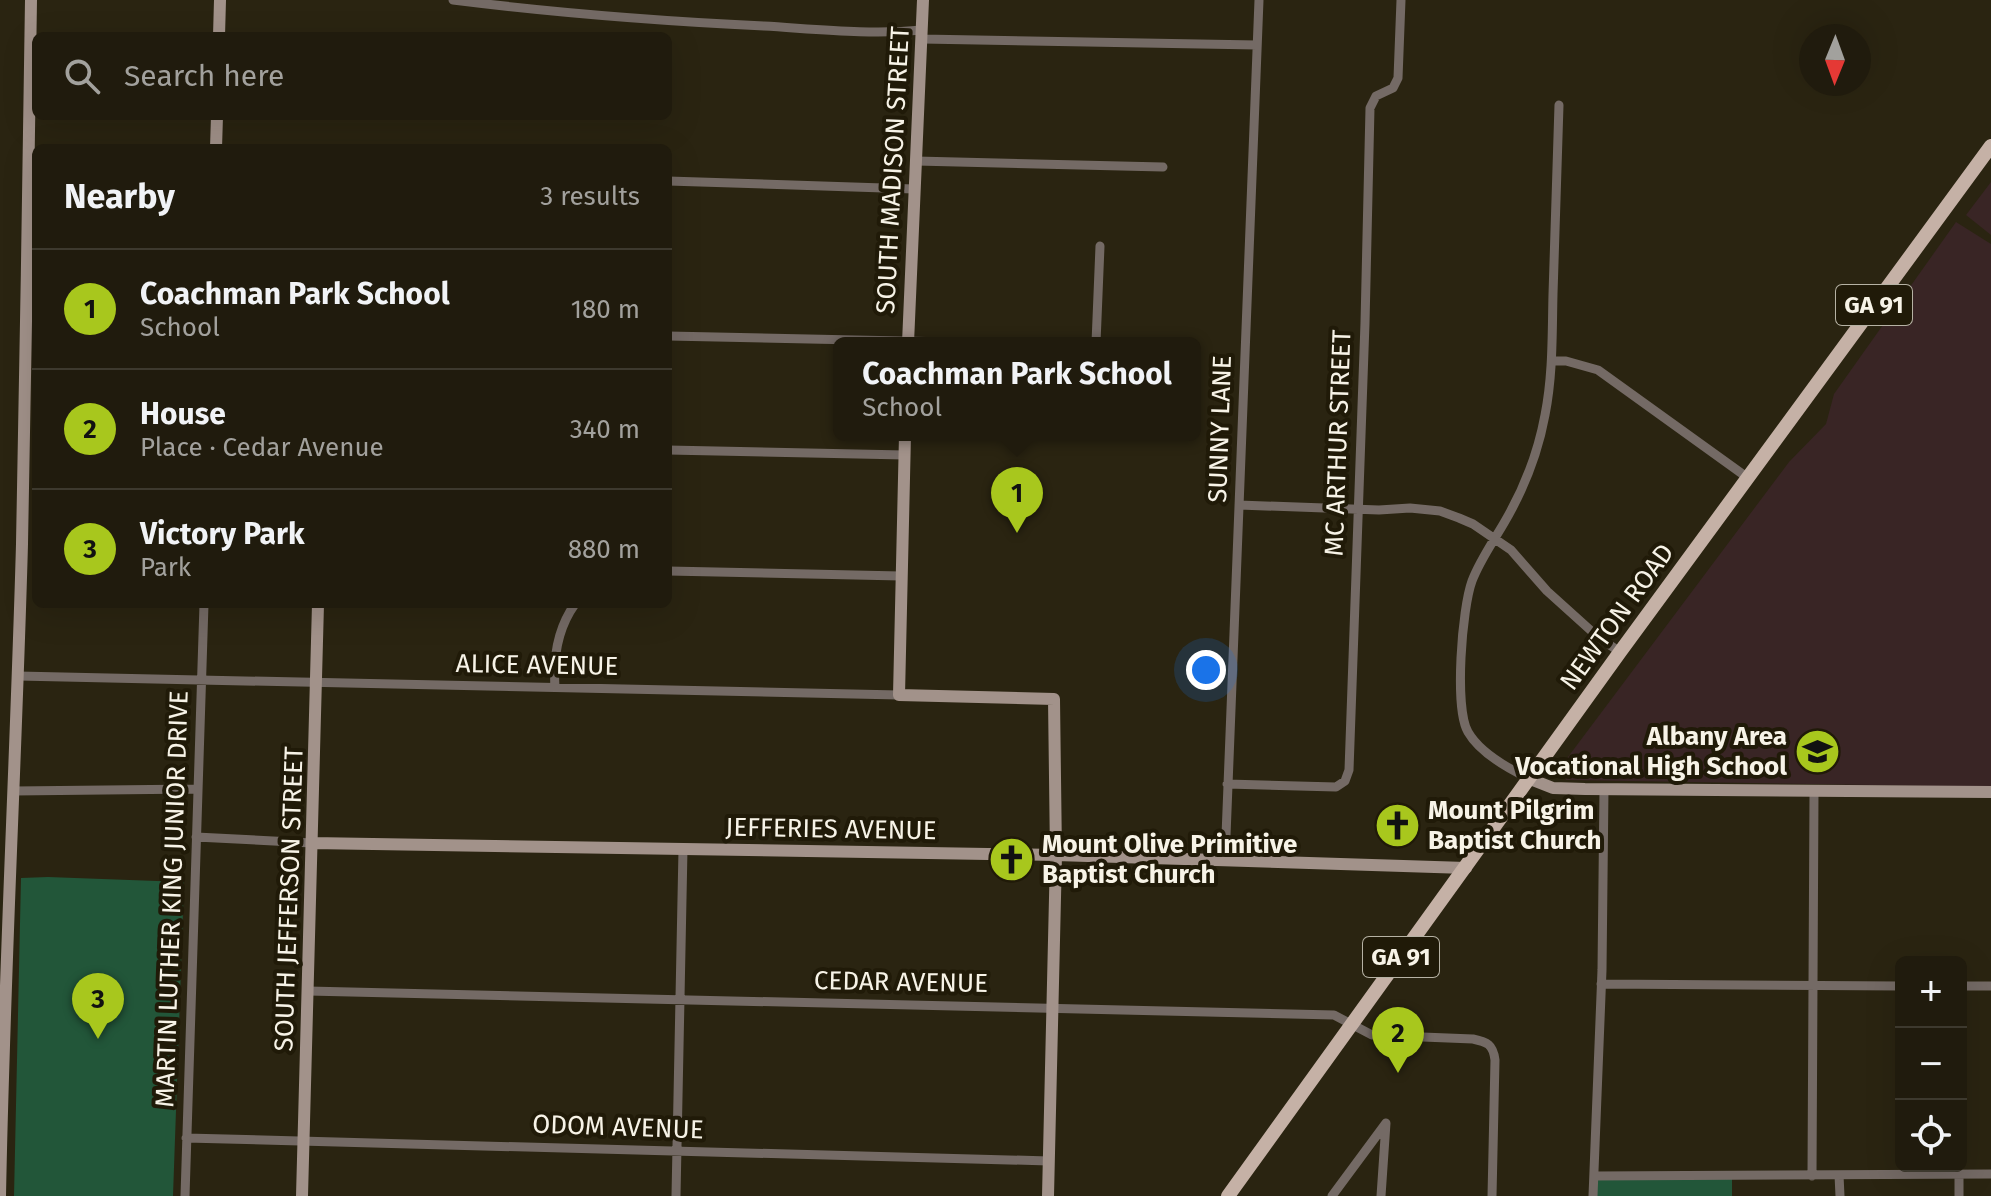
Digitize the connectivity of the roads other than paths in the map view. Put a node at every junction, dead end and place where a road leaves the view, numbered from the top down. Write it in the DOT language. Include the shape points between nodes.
graph roads {
  1 [pos="31,0"];
  2 [pos="220,0"];
  3 [pos="453,0"];
  4 [pos="923,0"];
  5 [pos="1259,0"];
  6 [pos="1401,0"];
  7 [pos="219,32"];
  8 [pos="922,34"];
  9 [pos="1257,45"];
  10 [pos="1559,105"];
  11 [pos="217,120"];
  12 [pos="216,144"];
  13 [pos="1991,146"];
  14 [pos="916,161"];
  15 [pos="1163,167"];
  16 [pos="672,181"];
  17 [pos="32,183"];
  18 [pos="914,189"];
  19 [pos="1100,246"];
  20 [pos="672,336"];
  21 [pos="908,337"];
  22 [pos="1096,337"];
  23 [pos="833,340"];
  24 [pos="1552,361"];
  25 [pos="905,441"];
  26 [pos="672,450"];
  27 [pos="905,455"];
  28 [pos="1748,478"];
  29 [pos="1239,505"];
  30 [pos="1357,509"];
  31 [pos="1495,538"];
  32 [pos="672,571"];
  33 [pos="901,576"];
  34 [pos="204,608"];
  35 [pos="318,608"];
  36 [pos="573,608"];
  37 [pos="1620,652"];
  38 [pos="18,676"];
  39 [pos="202,681"];
  40 [pos="316,683"];
  41 [pos="555,687"];
  42 [pos="899,695"];
  43 [pos="1530,779"];
  44 [pos="1227,784"];
  45 [pos="196,789"];
  46 [pos="1604,789"];
  47 [pos="14,791"];
  48 [pos="1814,792"];
  49 [pos="1991,792"];
  50 [pos="196,837"];
  51 [pos="312,843"];
  52 [pos="683,849"];
  53 [pos="1056,855"];
  54 [pos="1225,861"];
  55 [pos="1466,868"];
  56 [pos="1601,984"];
  57 [pos="1812,984"];
  58 [pos="1895,986"];
  59 [pos="1967,986"];
  60 [pos="1991,986"];
  61 [pos="308,991"];
  62 [pos="680,999"];
  63 [pos="1052,1008"];
  64 [pos="1353,1025"];
  65 [pos="186,1138"];
  66 [pos="304,1142"];
  67 [pos="677,1150"];
  68 [pos="1049,1161"];
  69 [pos="1959,1174"];
  70 [pos="1991,1174"];
  71 [pos="1839,1175"];
  72 [pos="1594,1176"];
  73 [pos="1812,1176"];
  74 [pos="0,1196"];
  75 [pos="185,1196"];
  76 [pos="302,1196"];
  77 [pos="676,1196"];
  78 [pos="1048,1196"];
  79 [pos="1228,1196"];
  80 [pos="1332,1196"];
  81 [pos="1381,1196"];
  82 [pos="1492,1196"];
  83 [pos="1593,1196"];
  84 [pos="1840,1196"];
  85 [pos="1959,1196"];
  1 -- 17 [label="street"];
  2 -- 7 [label="street"];
  3 -- 8 [label="street" via="650,20"];
  4 -- 8 [label="street, SOUTH MADISON STREET"];
  5 -- 9 [label="street, SUNNY LANE"];
  6 -- 30 [label="street, MC ARTHUR STREET" via="1398,78 1370,108"];
  8 -- 9 [label="street"];
  8 -- 14 [label="street, SOUTH MADISON STREET"];
  9 -- 29 [label="street, SUNNY LANE"];
  10 -- 24 [label="street"];
  11 -- 12 [label="street"];
  13 -- 28 [label="main road, NEWTON ROAD / GA 91"];
  14 -- 15 [label="street"];
  14 -- 18 [label="street, SOUTH MADISON STREET"];
  16 -- 18 [label="street"];
  17 -- 38 [label="street"];
  18 -- 21 [label="street, SOUTH MADISON STREET"];
  19 -- 22 [label="street"];
  20 -- 23 [label="street"];
  24 -- 28 [label="street" via="1598,370"];
  24 -- 31 [label="street" via="1532,463"];
  25 -- 27 [label="street"];
  26 -- 27 [label="street"];
  27 -- 33 [label="street"];
  28 -- 37 [label="main road, NEWTON ROAD / GA 91"];
  29 -- 30 [label="street"];
  29 -- 44 [label="street, SUNNY LANE"];
  30 -- 31 [label="street" via="1440,511"];
  30 -- 44 [label="street, MC ARTHUR STREET" via="1345,781 1324,788"];
  31 -- 37 [label="street" via="1572,614"];
  31 -- 43 [label="street" via="1466,600 1462,716 1469,734 1484,749"];
  32 -- 33 [label="street"];
  33 -- 42 [label="street"];
  34 -- 39 [label="street, MARTIN LUTHER KING JUNIOR DRIVE"];
  35 -- 40 [label="street, SOUTH JEFFERSON STREET"];
  36 -- 41 [label="street" via="559,632"];
  37 -- 43 [label="main road, NEWTON ROAD / GA 91"];
  38 -- 39 [label="street, ALICE AVENUE"];
  38 -- 47 [label="street"];
  39 -- 40 [label="street, ALICE AVENUE"];
  39 -- 45 [label="street, MARTIN LUTHER KING JUNIOR DRIVE"];
  40 -- 41 [label="street, ALICE AVENUE"];
  40 -- 51 [label="street, SOUTH JEFFERSON STREET"];
  41 -- 42 [label="street, ALICE AVENUE"];
  42 -- 53 [label="street, ALICE AVENUE" via="1054,699"];
  43 -- 46 [label="street" via="1553,788"];
  43 -- 55 [label="main road, NEWTON ROAD / GA 91"];
  44 -- 54 [label="street, SUNNY LANE"];
  45 -- 47 [label="street"];
  45 -- 50 [label="street, MARTIN LUTHER KING JUNIOR DRIVE"];
  46 -- 48 [label="street"];
  46 -- 56 [label="street"];
  47 -- 74 [label="street"];
  48 -- 49 [label="street"];
  48 -- 57 [label="street"];
  50 -- 51 [label="street, JEFFERIES AVENUE"];
  50 -- 65 [label="street, MARTIN LUTHER KING JUNIOR DRIVE"];
  51 -- 52 [label="street, JEFFERIES AVENUE"];
  51 -- 61 [label="street, SOUTH JEFFERSON STREET"];
  52 -- 53 [label="street, JEFFERIES AVENUE"];
  52 -- 62 [label="street"];
  53 -- 54 [label="street, JEFFERIES AVENUE"];
  53 -- 63 [label="street"];
  54 -- 55 [label="street, JEFFERIES AVENUE"];
  55 -- 64 [label="main road, NEWTON ROAD / GA 91"];
  56 -- 57 [label="street"];
  56 -- 72 [label="street"];
  57 -- 58 [label="street"];
  57 -- 73 [label="street"];
  59 -- 60 [label="street"];
  61 -- 62 [label="street, CEDAR AVENUE"];
  61 -- 66 [label="street, SOUTH JEFFERSON STREET"];
  62 -- 63 [label="street, CEDAR AVENUE"];
  62 -- 67 [label="street"];
  63 -- 64 [label="street, CEDAR AVENUE" via="1334,1015"];
  63 -- 68 [label="street"];
  64 -- 79 [label="main road, NEWTON ROAD / GA 91"];
  64 -- 82 [label="street, CEDAR AVENUE" via="1372,1035 1488,1042 1495,1060"];
  65 -- 66 [label="street, ODOM AVENUE"];
  65 -- 75 [label="street, MARTIN LUTHER KING JUNIOR DRIVE"];
  66 -- 67 [label="street, ODOM AVENUE"];
  66 -- 76 [label="street, SOUTH JEFFERSON STREET"];
  67 -- 68 [label="street, ODOM AVENUE"];
  67 -- 77 [label="street"];
  68 -- 78 [label="street"];
  69 -- 70 [label="street"];
  69 -- 71 [label="street"];
  69 -- 85 [label="street"];
  71 -- 73 [label="street"];
  71 -- 84 [label="street"];
  72 -- 73 [label="street"];
  72 -- 83 [label="street"];
  80 -- 81 [label="street" via="1386,1123"];
}
